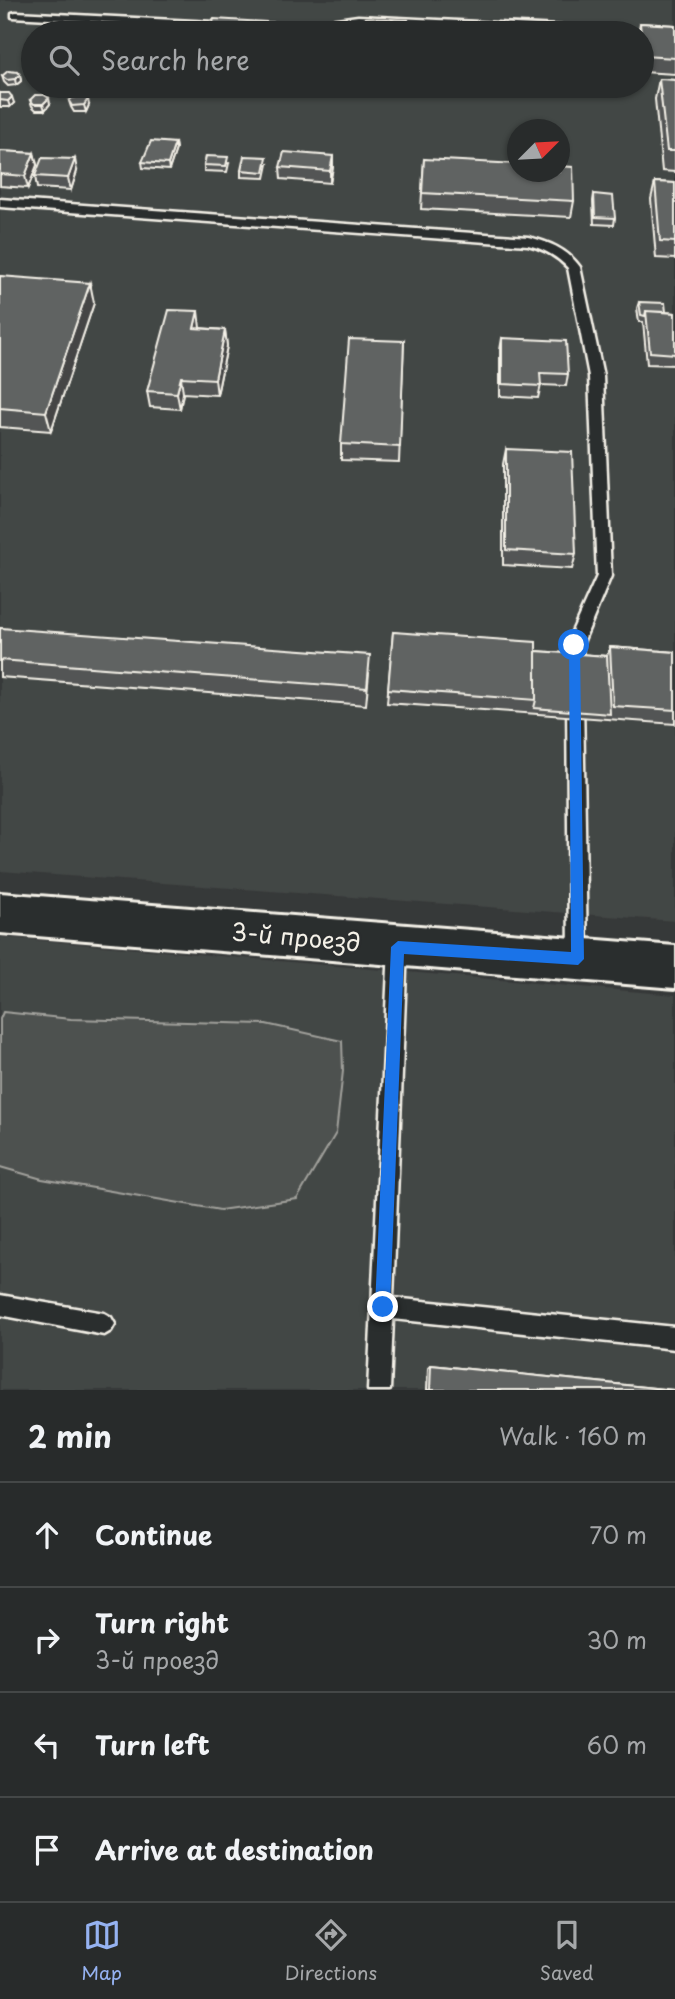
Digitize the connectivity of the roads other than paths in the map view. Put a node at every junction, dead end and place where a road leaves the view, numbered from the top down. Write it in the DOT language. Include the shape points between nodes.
graph roads {
  1 [pos="16,15"];
  2 [pos="130,21"];
  3 [pos="343,21"];
  4 [pos="396,21"];
  5 [pos="0,203"];
  6 [pos="0,913"];
  7 [pos="398,947"];
  8 [pos="578,959"];
  9 [pos="675,967"];
  10 [pos="0,1305"];
  11 [pos="383,1307"];
  12 [pos="104,1324"];
  13 [pos="675,1338"];
  14 [pos="379,1390"];
  1 -- 2 [label="lane"];
  3 -- 4 [label="lane"];
  5 -- 8 [label="lane" via="528,241 547,245 574,267 596,376 604,576 574,645"];
  6 -- 7 [label="street, 3-й проезд"];
  7 -- 8 [label="street, 3-й проезд"];
  7 -- 11 [label="lane"];
  8 -- 9 [label="street, 3-й проезд"];
  10 -- 12 [label="lane"];
  11 -- 13 [label="lane"];
  11 -- 14 [label="lane"];
}
